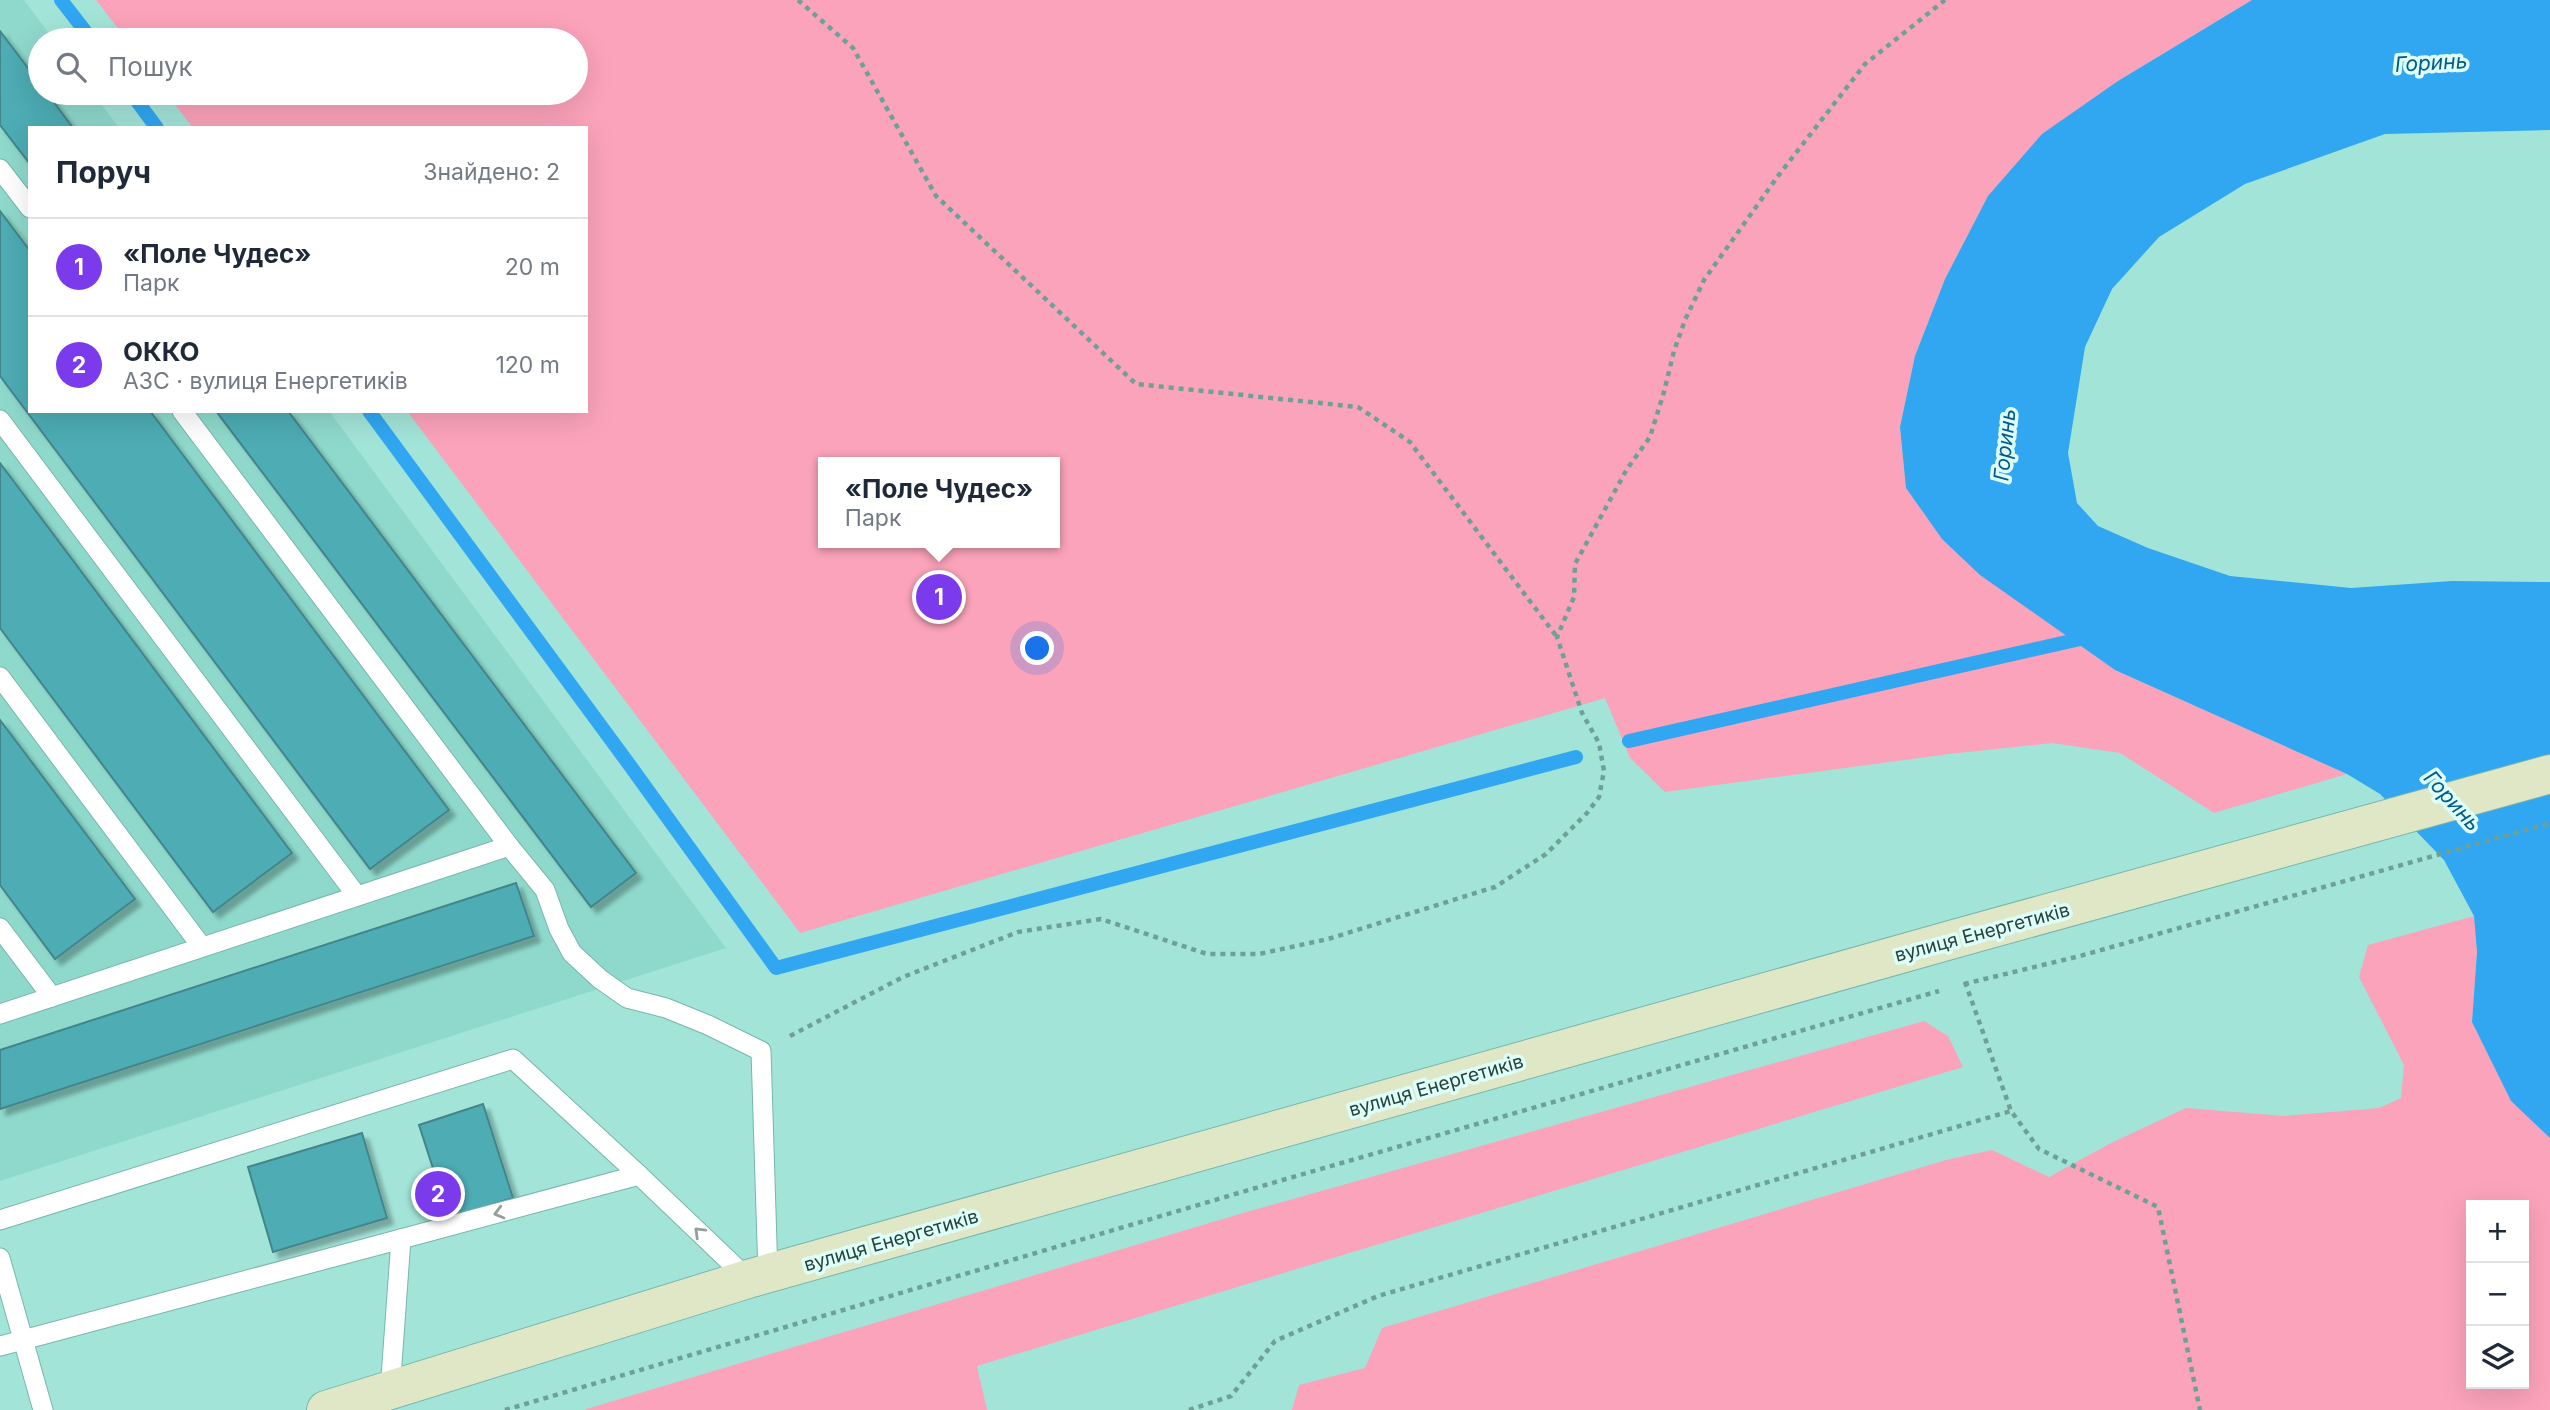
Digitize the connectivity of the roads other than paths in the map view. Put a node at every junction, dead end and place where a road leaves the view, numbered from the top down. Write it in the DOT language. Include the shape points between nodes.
graph roads {
  1 [pos="0,169"];
  2 [pos="28,205"];
  3 [pos="184,413"];
  4 [pos="0,420"];
  5 [pos="0,677"];
  6 [pos="2550,774"];
  7 [pos="509,846"];
  8 [pos="357,896"];
  9 [pos="0,928"];
  10 [pos="202,947"];
  11 [pos="52,997"];
  12 [pos="0,1014"];
  13 [pos="639,1175"];
  14 [pos="0,1220"];
  15 [pos="401,1239"];
  16 [pos="0,1258"];
  17 [pos="758,1277"];
  18 [pos="24,1340"];
  19 [pos="0,1346"];
  20 [pos="390,1391"];
  21 [pos="43,1410"];
  22 [pos="326,1410"];
  1 -- 2 [label="lane"];
  3 -- 7 [label="lane"];
  4 -- 8 [label="lane"];
  5 -- 10 [label="lane"];
  6 -- 17 [label="main road, вулиця Енергетиків"];
  7 -- 8 [label="lane"];
  7 -- 17 [label="lane" via="545,890 572,953 600,979 627,998 666,1008 761,1051"];
  8 -- 10 [label="lane"];
  9 -- 11 [label="lane"];
  10 -- 11 [label="lane"];
  11 -- 12 [label="lane"];
  13 -- 14 [label="lane" via="513,1059"];
  13 -- 15 [label="lane, one-way"];
  17 -- 13 [label="lane, one-way"];
  15 -- 18 [label="lane"];
  15 -- 20 [label="lane"];
  16 -- 18 [label="lane"];
  17 -- 20 [label="main road, вулиця Енергетиків"];
  18 -- 19 [label="lane"];
  18 -- 21 [label="lane"];
  20 -- 22 [label="main road, вулиця Енергетиків"];
}
